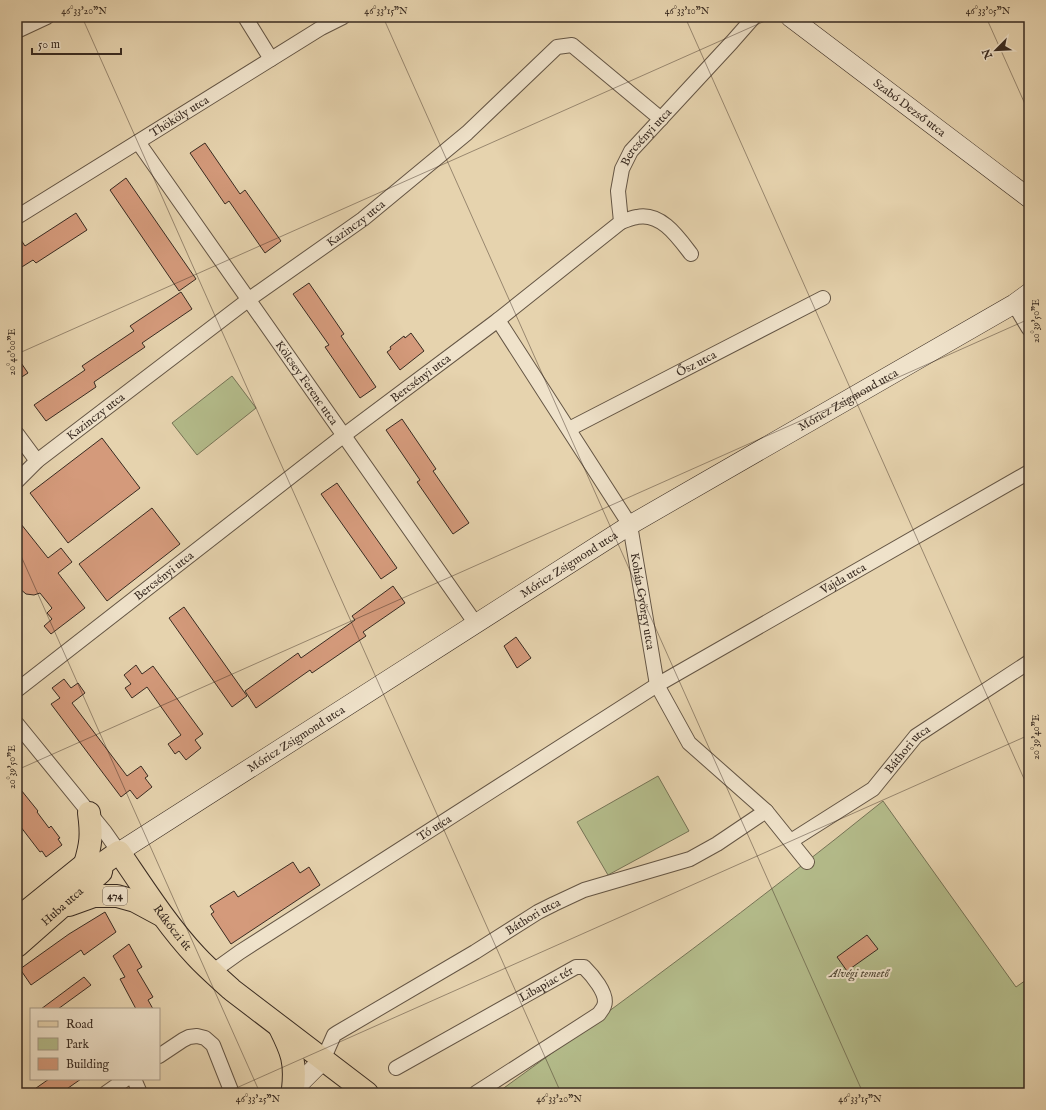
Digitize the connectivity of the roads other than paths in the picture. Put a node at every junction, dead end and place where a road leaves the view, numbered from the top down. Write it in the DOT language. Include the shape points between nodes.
graph roads {
  1 [pos="47,17"];
  2 [pos="245,17"];
  3 [pos="343,17"];
  4 [pos="754,17"];
  5 [pos="790,17"];
  6 [pos="17,31"];
  7 [pos="271,59"];
  8 [pos="661,119"];
  9 [pos="138,142"];
  10 [pos="1029,198"];
  11 [pos="17,217"];
  12 [pos="621,222"];
  13 [pos="691,254"];
  14 [pos="824,298"];
  15 [pos="1022,299"];
  16 [pos="248,300"];
  17 [pos="498,320"];
  18 [pos="1029,329"];
  19 [pos="569,429"];
  20 [pos="17,434"];
  21 [pos="343,436"];
  22 [pos="37,461"];
  23 [pos="1029,472"];
  24 [pos="17,481"];
  25 [pos="630,525"];
  26 [pos="476,624"];
  27 [pos="1029,662"];
  28 [pos="657,685"];
  29 [pos="17,690"];
  30 [pos="17,724"];
  31 [pos="766,811"];
  32 [pos="89,813"];
  33 [pos="791,841"];
  34 [pos="102,860"];
  35 [pos="807,862"];
  36 [pos="61,908"];
  37 [pos="165,918"];
  38 [pos="17,919"];
  39 [pos="17,946"];
  40 [pos="212,972"];
  41 [pos="279,1027"];
  42 [pos="160,1055"];
  43 [pos="323,1060"];
  44 [pos="396,1068"];
  45 [pos="125,1080"];
  46 [pos="134,1080"];
  47 [pos="292,1091"];
  48 [pos="232,1092"];
  49 [pos="106,1093"];
  50 [pos="140,1093"];
  51 [pos="367,1093"];
  52 [pos="476,1093"];
  1 -- 6 [label="street"];
  2 -- 7 [label="street"];
  3 -- 7 [label="street, Thököly utca"];
  4 -- 8 [label="street, Bercsényi utca"];
  5 -- 10 [label="main road, Szabó Dezső utca"];
  7 -- 9 [label="street, Thököly utca"];
  8 -- 12 [label="street, Bercsényi utca" via="631,152 622,169 618,191"];
  8 -- 16 [label="street, Kazinczy utca" via="572,46 557,47 467,133 363,219"];
  9 -- 11 [label="street, Thököly utca"];
  9 -- 16 [label="street, Kölcsey Ferenc utca"];
  12 -- 13 [label="street" via="638,216 656,218 676,234"];
  12 -- 17 [label="street, Bercsényi utca"];
  14 -- 19 [label="street, Ősz utca"];
  15 -- 18 [label="street"];
  15 -- 25 [label="main road, Móricz Zsigmond utca"];
  16 -- 21 [label="street, Kölcsey Ferenc utca"];
  16 -- 22 [label="street, Kazinczy utca"];
  17 -- 19 [label="street, Kohán György utca"];
  17 -- 21 [label="street, Bercsényi utca"];
  19 -- 25 [label="street, Kohán György utca"];
  20 -- 22 [label="street"];
  21 -- 26 [label="street, Kölcsey Ferenc utca"];
  21 -- 29 [label="street, Bercsényi utca"];
  22 -- 24 [label="street, Kazinczy utca"];
  23 -- 28 [label="street, Vajda utca"];
  25 -- 26 [label="main road, Móricz Zsigmond utca"];
  25 -- 28 [label="street, Kohán György utca"];
  26 -- 34 [label="main road, Móricz Zsigmond utca"];
  27 -- 33 [label="street, Báthori utca" via="916,736 872,789"];
  28 -- 31 [label="street, Kohán György utca" via="689,743"];
  28 -- 40 [label="street, Tó utca"];
  30 -- 32 [label="street, Rákóczi út"];
  31 -- 33 [label="street, Kohán György utca"];
  31 -- 43 [label="street, Báthori utca" via="690,860 584,890 538,912 334,1035"];
  32 -- 34 [label="street, Rákóczi út"];
  32 -- 34 [label="main road" via="92,831 90,846"];
  33 -- 35 [label="street, Kohán György utca"];
  34 -- 36 [label="main road, Huba utca / 474" via="101,872"];
  34 -- 37 [label="main road, Rákóczi út / 474"];
  34 -- 38 [label="main road, Huba utca"];
  36 -- 37 [label="main road, 474" via="94,896 117,896 135,901"];
  36 -- 39 [label="main road, Huba utca / 474"];
  37 -- 40 [label="main road, Rákóczi út / 474"];
  40 -- 41 [label="main road, Rákóczi út / 474"];
  41 -- 43 [label="main road, Rákóczi út / 474"];
  41 -- 47 [label="main road" via="291,1051 294,1065"];
  42 -- 48 [label="street" via="189,1037 205,1038 213,1045"];
  43 -- 47 [label="main road"];
  43 -- 51 [label="main road, Rákóczi út / 474"];
  44 -- 52 [label="street, Libapiac tér" via="576,967 584,967 593,976 604,996 605,1005 599,1014"];
  45 -- 49 [label="street"];
  46 -- 50 [label="street"];
}
